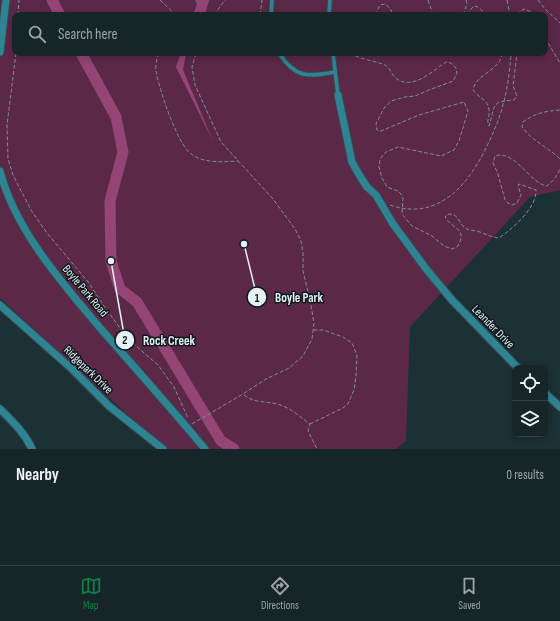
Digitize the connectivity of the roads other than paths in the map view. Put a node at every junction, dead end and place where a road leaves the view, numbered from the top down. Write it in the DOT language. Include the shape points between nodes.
graph roads {
  1 [pos="6,0"];
  2 [pos="272,0"];
  3 [pos="330,0"];
  4 [pos="271,12"];
  5 [pos="329,12"];
  6 [pos="0,52"];
  7 [pos="281,56"];
  8 [pos="333,56"];
  9 [pos="335,72"];
  10 [pos="338,95"];
  11 [pos="0,171"];
  12 [pos="0,305"];
  13 [pos="515,365"];
  14 [pos="548,396"];
  15 [pos="560,407"];
  16 [pos="0,409"];
  17 [pos="32,449"];
  18 [pos="163,449"];
  19 [pos="204,449"];
  1 -- 6 [label="street"];
  2 -- 4 [label="lane"];
  3 -- 5 [label="lane"];
  7 -- 9 [label="lane" via="293,70 307,75"];
  8 -- 9 [label="lane"];
  9 -- 10 [label="lane"];
  10 -- 13 [label="street, Leander Drive" via="352,162 367,187 376,195 393,224 427,270 452,300"];
  11 -- 19 [label="street, Boyle Park Road" via="13,206 56,275"];
  12 -- 18 [label="street, Ridgepark Drive" via="67,364 109,406"];
  14 -- 15 [label="street"];
  16 -- 17 [label="street" via="23,434"];
}
